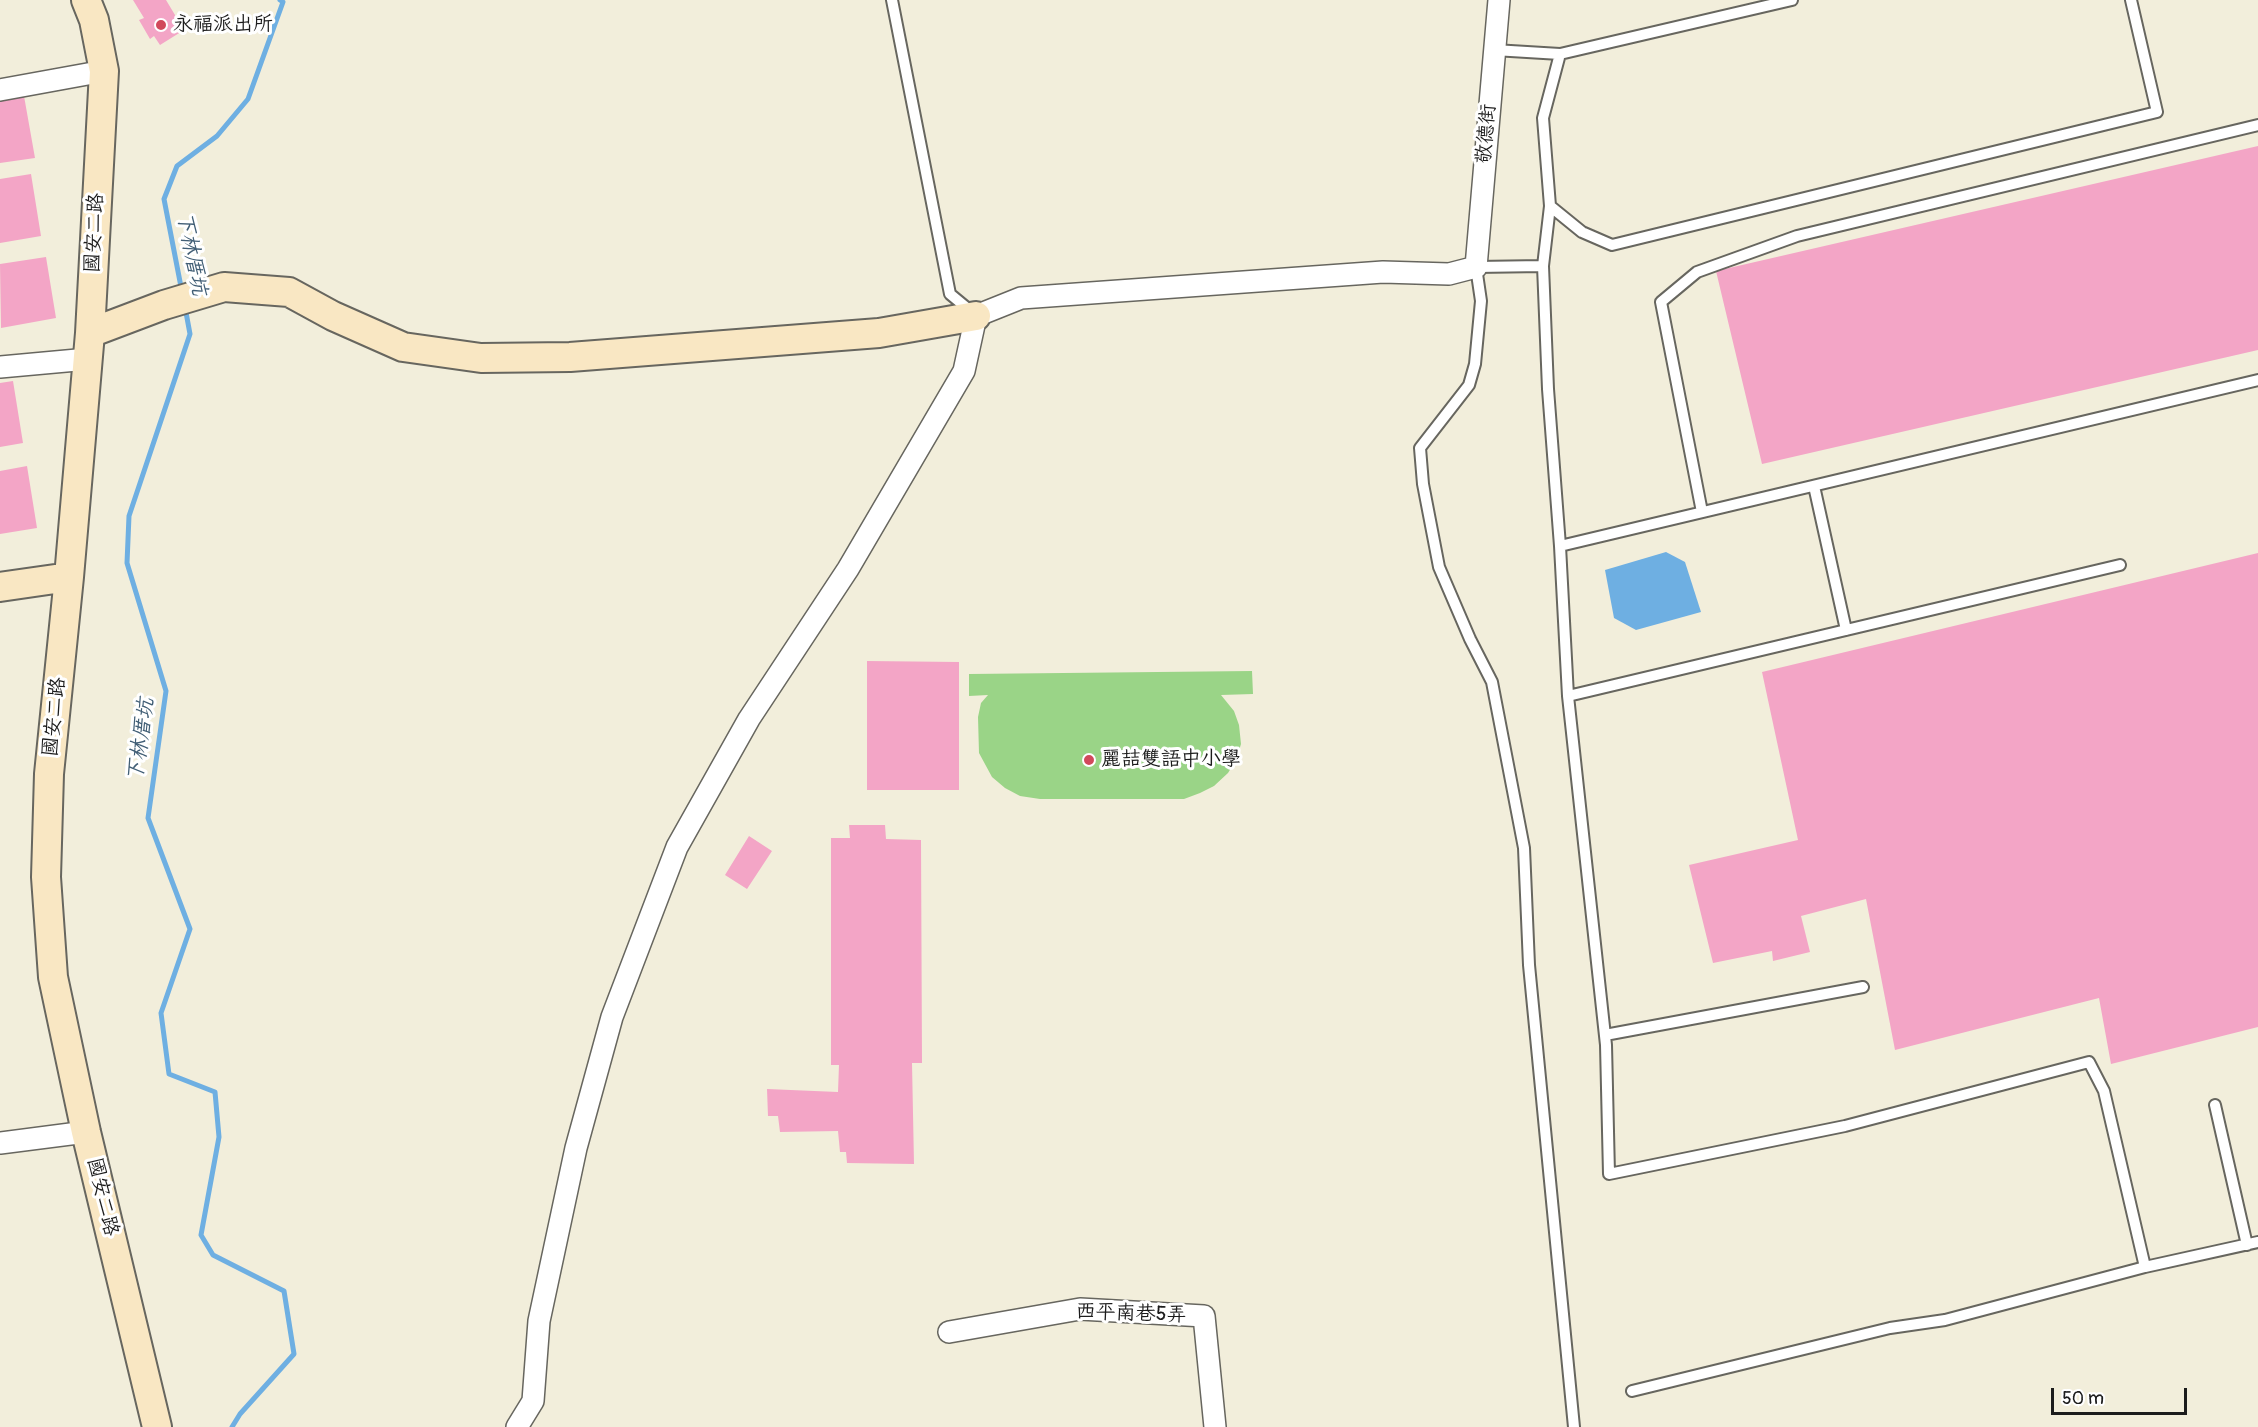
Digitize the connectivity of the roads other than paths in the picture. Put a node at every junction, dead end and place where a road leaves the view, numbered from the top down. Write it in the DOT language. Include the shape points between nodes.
graph roads {
  1 [pos="86,0"];
  2 [pos="892,0"];
  3 [pos="1499,0"];
  4 [pos="1792,0"];
  5 [pos="2131,0"];
  6 [pos="1494,50"];
  7 [pos="1560,54"];
  8 [pos="104,71"];
  9 [pos="0,90"];
  10 [pos="2258,125"];
  11 [pos="1550,206"];
  12 [pos="1544,266"];
  13 [pos="1476,267"];
  14 [pos="976,316"];
  15 [pos="89,346"];
  16 [pos="0,368"];
  17 [pos="2258,380"];
  18 [pos="1814,486"];
  19 [pos="1702,512"];
  20 [pos="1560,546"];
  21 [pos="2120,565"];
  22 [pos="69,577"];
  23 [pos="0,587"];
  24 [pos="1845,630"];
  25 [pos="1568,696"];
  26 [pos="1863,987"];
  27 [pos="1605,1035"];
  28 [pos="2215,1105"];
  29 [pos="86,1132"];
  30 [pos="0,1143"];
  31 [pos="2252,1244"];
  32 [pos="2145,1267"];
  33 [pos="949,1332"];
  34 [pos="1632,1390"];
  35 [pos="157,1427"];
  36 [pos="517,1427"];
  37 [pos="1215,1427"];
  38 [pos="1574,1427"];
  1 -- 8 [label="street, 國安二路"];
  2 -- 14 [label="lane" via="950,294"];
  3 -- 6 [label="street, 敬德街"];
  4 -- 7 [label="lane"];
  5 -- 11 [label="lane" via="2157,112 1612,245 1582,232"];
  6 -- 7 [label="lane"];
  6 -- 13 [label="street, 敬德街"];
  7 -- 11 [label="lane" via="1543,118"];
  8 -- 9 [label="street"];
  8 -- 15 [label="street, 國安二路"];
  10 -- 19 [label="lane" via="1797,236 1697,272 1661,302"];
  11 -- 12 [label="lane"];
  12 -- 13 [label="lane"];
  12 -- 20 [label="lane" via="1548,389"];
  13 -- 14 [label="street" via="1449,274 1383,272 1022,298"];
  13 -- 38 [label="lane" via="1480,301 1475,364 1469,385 1420,448 1423,484 1439,567 1492,682 1524,848 1529,965"];
  14 -- 15 [label="street" via="879,333 570,357 481,358 403,347 289,292 224,286 184,299"];
  14 -- 36 [label="street" via="964,371 848,569 749,720 677,847 609,1027 576,1148 539,1321 533,1401"];
  15 -- 16 [label="street"];
  15 -- 22 [label="street, 國安二路"];
  17 -- 18 [label="lane"];
  18 -- 19 [label="lane"];
  18 -- 24 [label="lane"];
  19 -- 20 [label="lane"];
  20 -- 25 [label="lane"];
  21 -- 24 [label="lane"];
  22 -- 23 [label="street"];
  22 -- 29 [label="street, 國安二路" via="49,774 46,877 53,977"];
  24 -- 25 [label="lane"];
  25 -- 27 [label="lane"];
  26 -- 27 [label="lane"];
  27 -- 32 [label="lane" via="1609,1174 1845,1126 2089,1062 2104,1090"];
  28 -- 31 [label="lane"];
  29 -- 30 [label="street"];
  29 -- 35 [label="street, 國安二路"];
  31 -- 32 [label="lane"];
  32 -- 34 [label="lane" via="1945,1320 1890,1328"];
  33 -- 37 [label="street, 西平南巷5弄" via="1080,1309 1204,1316"];
}
